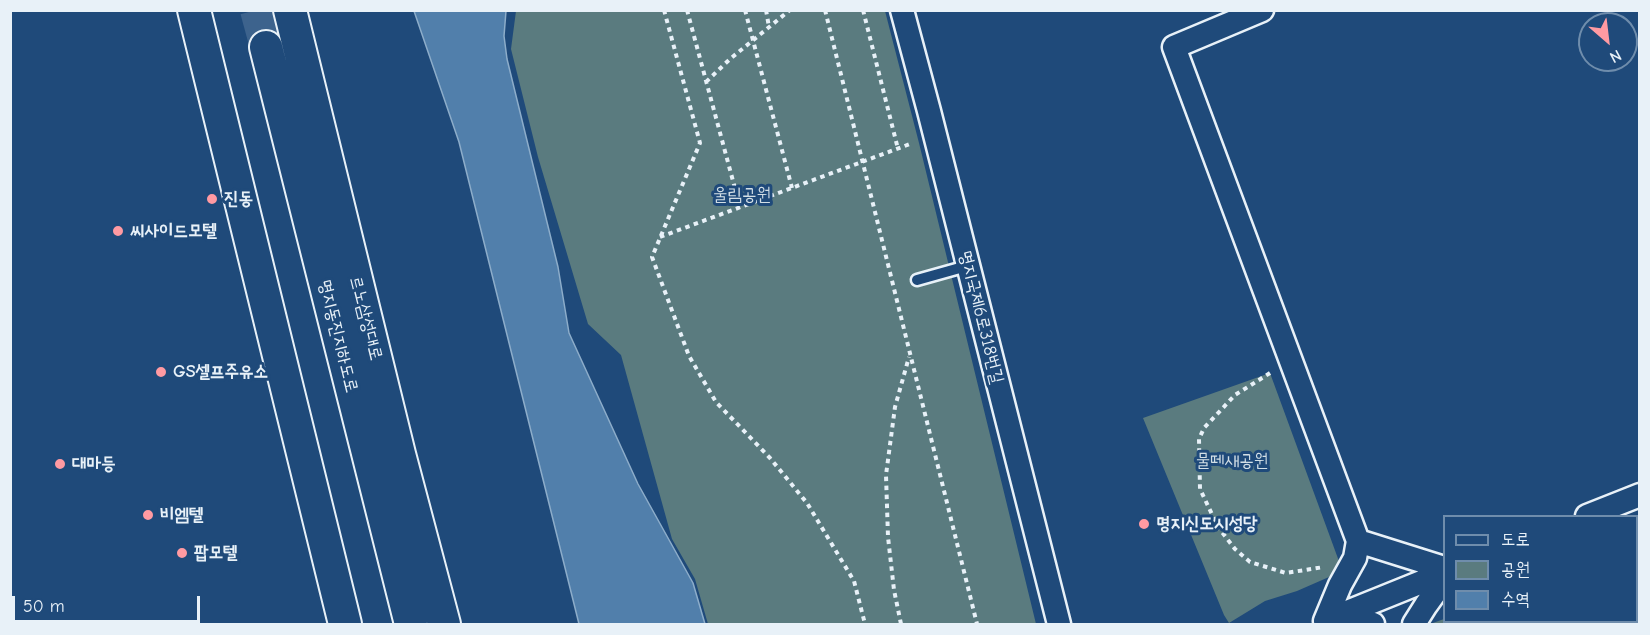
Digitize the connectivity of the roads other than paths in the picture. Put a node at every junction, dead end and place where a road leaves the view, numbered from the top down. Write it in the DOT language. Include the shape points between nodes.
graph roads {
  1 [pos="194,10"];
  2 [pos="290,10"];
  3 [pos="902,10"];
  4 [pos="1263,10"];
  5 [pos="266,48"];
  6 [pos="220,54"];
  7 [pos="967,266"];
  8 [pos="917,280"];
  9 [pos="1640,495"];
  10 [pos="1590,515"];
  11 [pos="1358,541"];
  12 [pos="1443,568"];
  13 [pos="1443,573"];
  14 [pos="1443,581"];
  15 [pos="1321,623"];
  16 [pos="345,624"];
  17 [pos="366,624"];
  18 [pos="411,624"];
  19 [pos="444,624"];
  20 [pos="1059,624"];
  21 [pos="1373,624"];
  22 [pos="1414,624"];
  1 -- 16 [label="main road"];
  2 -- 19 [label="main road, 르노삼성대로"];
  3 -- 7 [label="street, 명지국제6로318번길"];
  4 -- 11 [label="street" via="1174,47"];
  5 -- 18 [label="main road, 명지동진지하도로"];
  6 -- 17 [label="main road"];
  7 -- 8 [label="lane"];
  7 -- 20 [label="street, 명지국제6로318번길"];
  9 -- 10 [label="street"];
  11 -- 12 [label="street"];
  11 -- 15 [label="street" via="1355,558"];
  13 -- 15 [label="street"];
  14 -- 22 [label="street"];
  15 -- 21 [label="street"];
}
